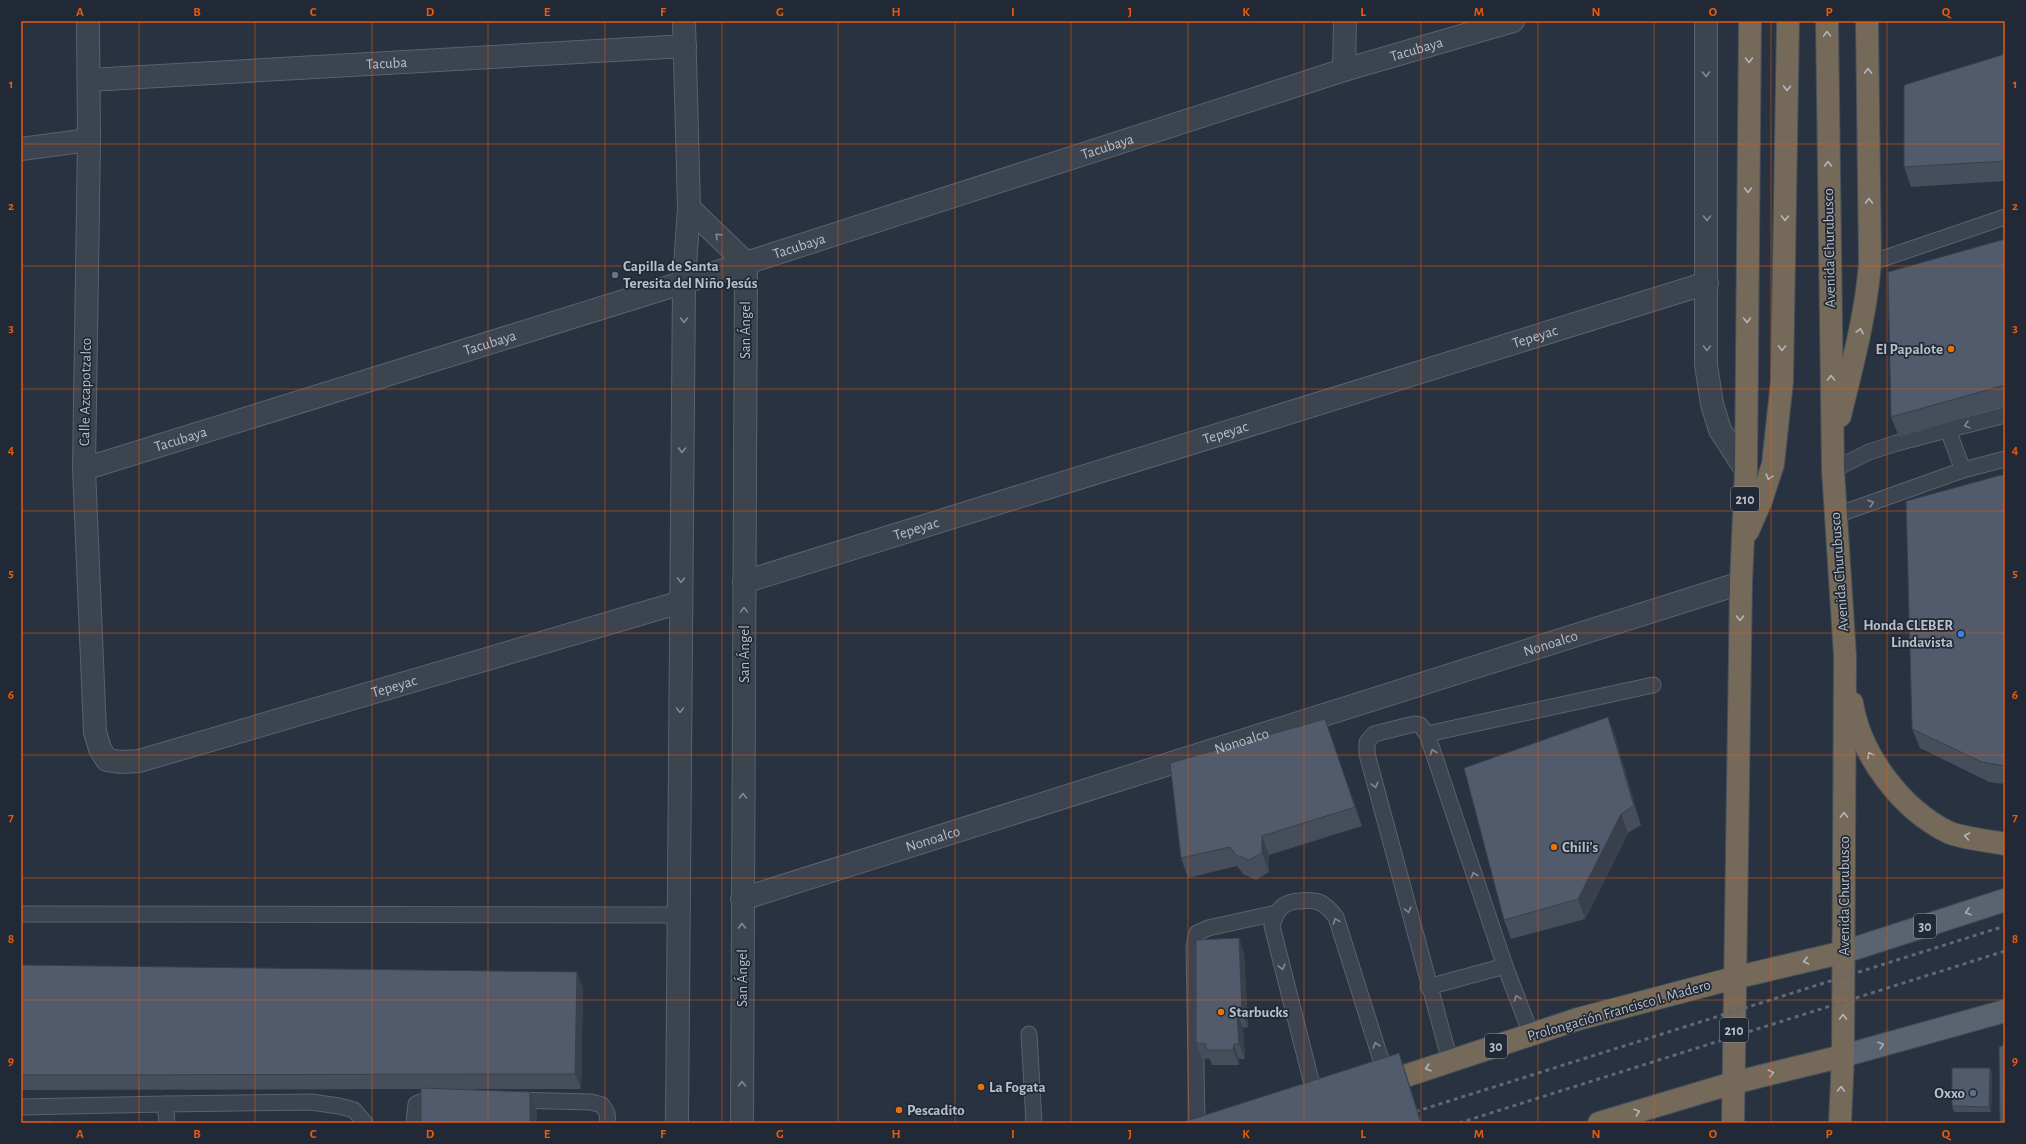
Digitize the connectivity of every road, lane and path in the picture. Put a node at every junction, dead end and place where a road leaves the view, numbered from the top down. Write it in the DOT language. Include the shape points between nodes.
graph roads {
  1 [pos="88,21"];
  2 [pos="684,21"];
  3 [pos="1345,21"];
  4 [pos="1513,21"];
  5 [pos="1706,21"];
  6 [pos="1750,21"];
  7 [pos="1788,21"];
  8 [pos="1827,21"];
  9 [pos="1867,21"];
  10 [pos="685,46"];
  11 [pos="1344,70"];
  12 [pos="89,80"];
  13 [pos="89,140"];
  14 [pos="21,150"];
  15 [pos="689,208"];
  16 [pos="2005,217"];
  17 [pos="746,263"];
  18 [pos="1870,263"];
  19 [pos="684,281"];
  20 [pos="1707,283"];
  21 [pos="2005,415"];
  22 [pos="1948,430"];
  23 [pos="2005,458"];
  24 [pos="1832,460"];
  25 [pos="84,469"];
  26 [pos="1746,470"];
  27 [pos="1963,470"];
  28 [pos="1834,516"];
  29 [pos="1743,542"];
  30 [pos="744,582"];
  31 [pos="1741,583"];
  32 [pos="681,602"];
  33 [pos="1846,656"];
  34 [pos="1653,685"];
  35 [pos="1427,734"];
  36 [pos="107,760"];
  37 [pos="2005,844"];
  38 [pos="742,899"];
  39 [pos="2005,900"];
  40 [pos="1276,913"];
  41 [pos="21,914"];
  42 [pos="680,915"];
  43 [pos="1844,952"];
  44 [pos="1505,966"];
  45 [pos="1734,978"];
  46 [pos="1428,987"];
  47 [pos="2005,1011"];
  48 [pos="1029,1034"];
  49 [pos="1531,1034"];
  50 [pos="1843,1056"];
  51 [pos="1450,1061"];
  52 [pos="1388,1082"];
  53 [pos="1733,1083"];
  54 [pos="1360,1091"];
  55 [pos="1339,1098"];
  56 [pos="453,1099"];
  57 [pos="499,1100"];
  58 [pos="166,1104"];
  59 [pos="1318,1105"];
  60 [pos="21,1107"];
  61 [pos="1296,1112"];
  62 [pos="167,1123"];
  63 [pos="365,1123"];
  64 [pos="414,1123"];
  65 [pos="608,1123"];
  66 [pos="677,1123"];
  67 [pos="742,1123"];
  68 [pos="1034,1123"];
  69 [pos="1197,1123"];
  70 [pos="1599,1123"];
  71 [pos="1733,1123"];
  72 [pos="1840,1123"];
  1 -- 12 [label="street, Calle Azcapotzalco"];
  2 -- 10 [label="street"];
  3 -- 11 [label="street"];
  4 -- 11 [label="street, Tacubaya"];
  5 -- 20 [label="street, one-way"];
  6 -- 26 [label="highway, 210, one-way"];
  7 -- 29 [label="highway, one-way" via="1782,381 1773,464"];
  24 -- 8 [label="highway, Avenida Churubusco, one-way"];
  18 -- 9 [label="highway, one-way"];
  10 -- 12 [label="street, Tacuba"];
  10 -- 15 [label="street"];
  11 -- 17 [label="street, Tacubaya"];
  12 -- 13 [label="street, Calle Azcapotzalco"];
  13 -- 14 [label="street"];
  13 -- 25 [label="street, Calle Azcapotzalco"];
  17 -- 15 [label="street, one-way"];
  15 -- 19 [label="street"];
  16 -- 18 [label="lane"];
  17 -- 19 [label="street, Tacubaya"];
  17 -- 30 [label="street, San Ángel"];
  24 -- 18 [label="highway, one-way" via="1868,289"];
  19 -- 25 [label="street, Tacubaya"];
  19 -- 32 [label="street, one-way"];
  20 -- 26 [label="street, one-way" via="1706,365 1712,404 1720,430"];
  20 -- 30 [label="street, Tepeyac"];
  21 -- 22 [label="lane, one-way"];
  22 -- 24 [label="lane"];
  22 -- 27 [label="lane"];
  23 -- 27 [label="lane"];
  24 -- 28 [label="highway, Avenida Churubusco"];
  25 -- 36 [label="street, Calle Azcapotzalco" via="95,732 100,749"];
  26 -- 29 [label="highway, 210"];
  28 -- 27 [label="lane, one-way"];
  28 -- 33 [label="highway, Avenida Churubusco"];
  29 -- 31 [label="highway, 210"];
  38 -- 30 [label="street, San Ángel, one-way"];
  31 -- 38 [label="street, Nonoalco"];
  31 -- 45 [label="highway, 210, one-way"];
  32 -- 36 [label="street, Tepeyac" via="139,761"];
  32 -- 42 [label="street, one-way"];
  37 -- 33 [label="highway, one-way" via="1949,833 1924,818 1897,791 1870,757 1854,718"];
  43 -- 33 [label="highway, Avenida Churubusco, one-way"];
  34 -- 35 [label="lane"];
  44 -- 35 [label="lane, one-way"];
  35 -- 46 [label="lane, one-way" via="1420,725 1407,724 1374,734 1369,738 1366,747"];
  67 -- 38 [label="street, San Ángel, one-way"];
  39 -- 43 [label="main road, 30, one-way"];
  52 -- 40 [label="lane, one-way" via="1336,917 1328,907 1314,899 1288,903"];
  40 -- 59 [label="lane, one-way" via="1272,926 1275,943"];
  40 -- 69 [label="lane" via="1208,928 1197,934 1194,946"];
  41 -- 42 [label="lane"];
  42 -- 66 [label="street"];
  43 -- 45 [label="highway, Prolongación Francisco I. Madero / 30, one-way"];
  50 -- 43 [label="highway, Avenida Churubusco, one-way"];
  44 -- 46 [label="lane"];
  49 -- 44 [label="lane, one-way"];
  45 -- 49 [label="highway, Prolongación Francisco I. Madero / 30"];
  45 -- 53 [label="highway, 210"];
  46 -- 51 [label="lane"];
  50 -- 47 [label="main road, one-way"];
  48 -- 68 [label="lane"];
  49 -- 51 [label="highway, Prolongación Francisco I. Madero / 30"];
  53 -- 50 [label="highway, one-way"];
  72 -- 50 [label="highway, Avenida Churubusco, one-way"];
  51 -- 52 [label="highway, Prolongación Francisco I. Madero / 30, one-way"];
  52 -- 54 [label="highway, Prolongación Francisco I. Madero / 30"];
  70 -- 53 [label="highway, one-way"];
  53 -- 71 [label="highway, 210"];
  55 -- 59 [label="highway"];
  56 -- 64 [label="lane" via="425,1100 416,1104"];
  57 -- 65 [label="lane" via="591,1102 602,1105"];
  58 -- 60 [label="lane"];
  58 -- 62 [label="lane"];
  58 -- 63 [label="lane" via="311,1102 354,1110"];
  59 -- 61 [label="highway"];
}
